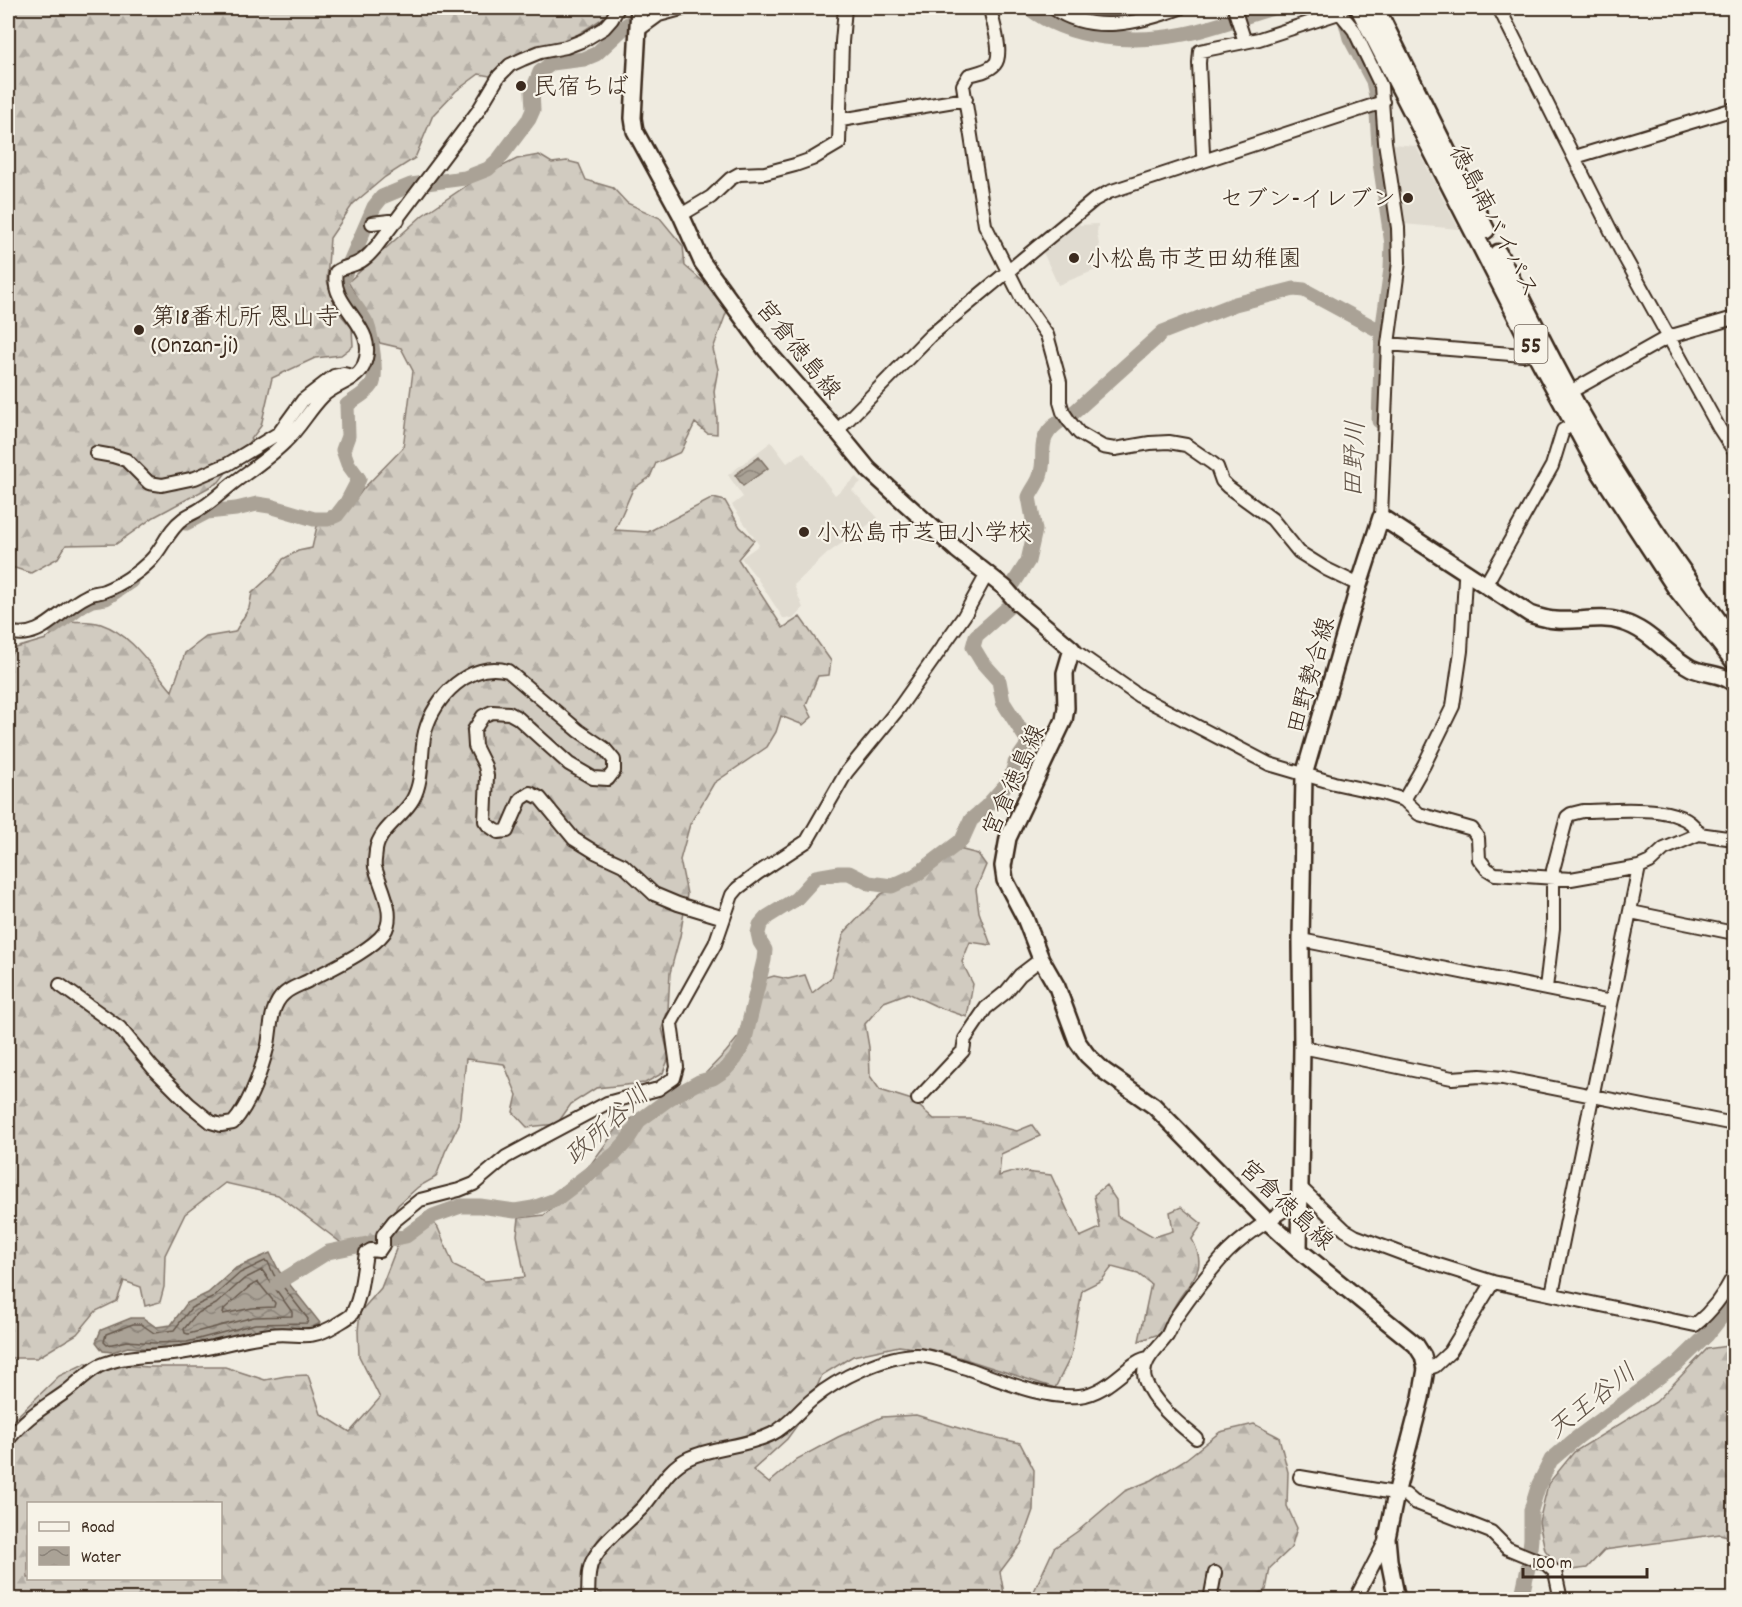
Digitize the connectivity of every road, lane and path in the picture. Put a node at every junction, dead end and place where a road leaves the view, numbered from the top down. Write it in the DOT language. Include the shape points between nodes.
graph roads {
  1 [pos="618,8"];
  2 [pos="639,8"];
  3 [pos="685,8"];
  4 [pos="845,8"];
  5 [pos="990,8"];
  6 [pos="1053,8"];
  7 [pos="1180,8"];
  8 [pos="1234,8"];
  9 [pos="1359,8"];
  10 [pos="1376,8"];
  11 [pos="1499,8"];
  12 [pos="1337,10"];
  13 [pos="637,28"];
  14 [pos="1243,38"];
  15 [pos="966,99"];
  16 [pos="1378,103"];
  17 [pos="1734,109"];
  18 [pos="841,120"];
  19 [pos="1575,157"];
  20 [pos="1206,159"];
  21 [pos="681,214"];
  22 [pos="398,220"];
  23 [pos="372,223"];
  24 [pos="1008,270"];
  25 [pos="1734,318"];
  26 [pos="1668,337"];
  27 [pos="1388,344"];
  28 [pos="1535,352"];
  29 [pos="354,377"];
  30 [pos="1570,392"];
  31 [pos="1574,424"];
  32 [pos="837,430"];
  33 [pos="1734,451"];
  34 [pos="96,453"];
  35 [pos="1381,517"];
  36 [pos="987,574"];
  37 [pos="1467,574"];
  38 [pos="1485,584"];
  39 [pos="1359,585"];
  40 [pos="12,633"];
  41 [pos="1734,642"];
  42 [pos="8,644"];
  43 [pos="1072,650"];
  44 [pos="1734,661"];
  45 [pos="1734,684"];
  46 [pos="1304,775"];
  47 [pos="1404,800"];
  48 [pos="1699,834"];
  49 [pos="1734,839"];
  50 [pos="1639,867"];
  51 [pos="1553,878"];
  52 [pos="1631,912"];
  53 [pos="724,918"];
  54 [pos="1734,933"];
  55 [pos="1301,940"];
  56 [pos="1041,959"];
  57 [pos="60,985"];
  58 [pos="1546,988"];
  59 [pos="1611,1002"];
  60 [pos="1302,1047"];
  61 [pos="1593,1095"];
  62 [pos="918,1099"];
  63 [pos="1734,1124"];
  64 [pos="1300,1193"];
  65 [pos="1267,1221"];
  66 [pos="1299,1250"];
  67 [pos="1734,1275"];
  68 [pos="1493,1282"];
  69 [pos="1552,1294"];
  70 [pos="1149,1358"];
  71 [pos="1426,1369"];
  72 [pos="1196,1438"];
  73 [pos="8,1440"];
  74 [pos="1300,1477"];
  75 [pos="1396,1494"];
  76 [pos="1387,1538"];
  77 [pos="1215,1573"];
  78 [pos="588,1595"];
  79 [pos="1210,1599"];
  80 [pos="1354,1599"];
  81 [pos="1397,1599"];
  82 [pos="1562,1599"];
  1 -- 22 [label="street" via="603,28 584,40 510,65"];
  2 -- 13 [label="main road, 宮倉徳島線"];
  3 -- 13 [label="street" via="659,15"];
  4 -- 18 [label="street"];
  5 -- 15 [label="street" via="998,56 988,69 965,79"];
  6 -- 7 [label="street" via="1090,22 1119,24"];
  8 -- 14 [label="street"];
  9 -- 28 [label="highway, 徳島南バイパス / 55"];
  10 -- 30 [label="highway, 徳島南バイパス / 55"];
  11 -- 19 [label="street"];
  12 -- 14 [label="street"];
  12 -- 16 [label="street" via="1354,30 1378,79"];
  13 -- 21 [label="main road, 宮倉徳島線" via="635,131"];
  14 -- 20 [label="street" via="1200,51"];
  15 -- 18 [label="street"];
  15 -- 24 [label="street" via="983,217"];
  16 -- 20 [label="street"];
  16 -- 27 [label="street" via="1399,245"];
  17 -- 19 [label="street"];
  18 -- 21 [label="street" via="839,143 835,147 812,159 765,173 739,174 711,197"];
  19 -- 26 [label="street"];
  20 -- 24 [label="street" via="1108,192"];
  21 -- 32 [label="main road, 宮倉徳島線" via="702,262 767,351"];
  22 -- 23 [label="street"];
  22 -- 29 [label="street" via="366,258 336,272 338,296 362,327 366,342 362,369"];
  24 -- 32 [label="street" via="930,336"];
  24 -- 39 [label="street" via="1023,301 1047,335 1058,372 1060,402 1066,418 1079,433 1103,447 1115,449 1150,443 1186,445 1216,467 1228,487 1272,519 1299,552"];
  25 -- 26 [label="street"];
  26 -- 30 [label="street"];
  26 -- 33 [label="street"];
  27 -- 28 [label="street" via="1523,355"];
  27 -- 35 [label="street"];
  28 -- 31 [label="highway, 徳島南バイパス / 55"];
  29 -- 34 [label="street" via="334,376 303,400 279,433 228,464 195,478 162,485 149,483 126,460"];
  29 -- 40 [label="street" via="325,394 284,444 170,529 162,547 119,584 88,595 37,631"];
  30 -- 41 [label="highway, 徳島南バイパス / 55" via="1600,446 1683,573"];
  31 -- 38 [label="street" via="1563,430 1552,466"];
  31 -- 44 [label="highway, 徳島南バイパス / 55" via="1599,470 1676,588"];
  32 -- 36 [label="main road, 宮倉徳島線" via="869,470"];
  35 -- 37 [label="main road"];
  35 -- 39 [label="main road, 田野勢合線"];
  36 -- 43 [label="main road, 宮倉徳島線"];
  36 -- 53 [label="street" via="964,616 899,708 846,773 807,841 738,888"];
  37 -- 38 [label="main road"];
  37 -- 47 [label="street" via="1453,706"];
  38 -- 45 [label="main road" via="1530,614 1547,620 1600,618 1623,622 1653,638 1686,665"];
  39 -- 46 [label="main road, 田野勢合線"];
  40 -- 42 [label="street" via="12,642"];
  43 -- 46 [label="street" via="1139,696 1226,743 1269,764"];
  43 -- 56 [label="main road, 宮倉徳島線" via="1065,673 1064,720 1008,838 1003,866 1005,880"];
  46 -- 47 [label="street"];
  46 -- 55 [label="main road, 田野勢合線"];
  47 -- 51 [label="street" via="1419,814 1472,829 1478,838 1479,859 1495,874"];
  48 -- 49 [label="street"];
  48 -- 50 [label="street" via="1664,849"];
  48 -- 51 [label="street" via="1690,821 1667,812 1583,810 1567,818"];
  50 -- 51 [label="street" via="1571,879"];
  50 -- 52 [label="street"];
  51 -- 58 [label="street" via="1553,928"];
  52 -- 54 [label="street"];
  52 -- 59 [label="street"];
  53 -- 57 [label="street" via="654,894 623,865 574,838 540,798 530,793 521,800 507,831 498,832 488,825 487,776 475,746 474,730 483,716 492,712 518,718 555,753 594,778 608,779 614,771 614,760 604,748 508,671 498,668 475,672 449,690 426,729 418,788 377,846 375,865 388,909 385,932 340,964 284,994 276,1004 261,1069 233,1123 212,1122 189,1104 120,1028"];
  53 -- 73 [label="street" via="715,944 671,1023 674,1078 658,1089 607,1103 506,1157 474,1184 420,1200 405,1211 383,1235 379,1251 366,1253 360,1290 346,1319 309,1336 276,1334 245,1338 178,1354 138,1355 99,1366 38,1409"];
  55 -- 58 [label="street"];
  55 -- 60 [label="main road, 田野勢合線"];
  56 -- 62 [label="street" via="986,1008 965,1039 963,1052"];
  56 -- 65 [label="main road, 宮倉徳島線" via="1087,1055 1154,1106"];
  58 -- 59 [label="street"];
  59 -- 61 [label="street"];
  60 -- 61 [label="street" via="1452,1078 1503,1078"];
  60 -- 64 [label="main road, 田野勢合線"];
  61 -- 63 [label="street"];
  61 -- 69 [label="street"];
  64 -- 65 [label="street"];
  64 -- 66 [label="main road, 田野勢合線"];
  64 -- 68 [label="street" via="1355,1236"];
  65 -- 66 [label="main road, 宮倉徳島線"];
  65 -- 70 [label="street" via="1223,1256 1174,1318 1168,1335"];
  66 -- 71 [label="main road, 宮倉徳島線" via="1416,1345"];
  67 -- 69 [label="street" via="1695,1325"];
  68 -- 69 [label="street"];
  68 -- 71 [label="street" via="1450,1352"];
  70 -- 72 [label="street" via="1145,1379 1167,1414"];
  70 -- 78 [label="street" via="1141,1359 1100,1390 1080,1396 1045,1393 944,1360 916,1355 860,1370 838,1380 771,1435 687,1459 666,1474 643,1507 613,1533 593,1559"];
  71 -- 75 [label="main road"];
  74 -- 75 [label="street"];
  75 -- 76 [label="main road"];
  75 -- 82 [label="street" via="1491,1532 1507,1548 1546,1564 1555,1572"];
  76 -- 80 [label="street"];
  76 -- 81 [label="main road"];
  77 -- 79 [label="street"];
}
